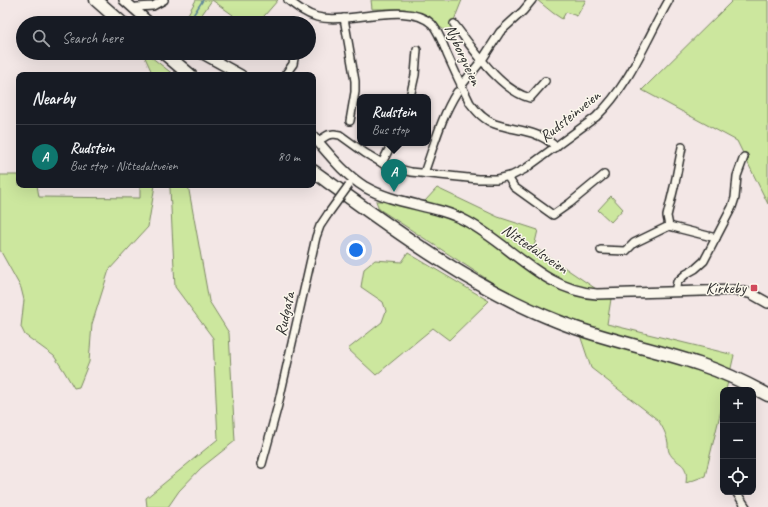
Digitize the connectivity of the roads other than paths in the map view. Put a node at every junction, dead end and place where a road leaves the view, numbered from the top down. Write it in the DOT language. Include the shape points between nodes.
graph roads {
  1 [pos="96,0"];
  2 [pos="104,0"];
  3 [pos="124,0"];
  4 [pos="164,0"];
  5 [pos="288,0"];
  6 [pos="532,0"];
  7 [pos="669,0"];
  8 [pos="133,9"];
  9 [pos="114,16"];
  10 [pos="122,16"];
  11 [pos="142,16"];
  12 [pos="315,16"];
  13 [pos="316,17"];
  14 [pos="344,18"];
  15 [pos="454,24"];
  16 [pos="417,50"];
  17 [pos="165,60"];
  18 [pos="172,60"];
  19 [pos="214,60"];
  20 [pos="294,60"];
  21 [pos="482,60"];
  22 [pos="179,72"];
  23 [pos="186,72"];
  24 [pos="236,72"];
  25 [pos="287,72"];
  26 [pos="545,81"];
  27 [pos="459,89"];
  28 [pos="411,94"];
  29 [pos="350,121"];
  30 [pos="316,138"];
  31 [pos="316,139"];
  32 [pos="390,146"];
  33 [pos="556,147"];
  34 [pos="682,147"];
  35 [pos="744,157"];
  36 [pos="382,163"];
  37 [pos="316,173"];
  38 [pos="424,173"];
  39 [pos="604,175"];
  40 [pos="508,177"];
  41 [pos="316,179"];
  42 [pos="351,182"];
  43 [pos="669,226"];
  44 [pos="716,238"];
  45 [pos="601,250"];
  46 [pos="675,292"];
  47 [pos="768,304"];
  48 [pos="742,387"];
  49 [pos="756,394"];
  50 [pos="768,395"];
  51 [pos="768,400"];
  52 [pos="262,464"];
  53 [pos="738,495"];
  54 [pos="746,507"];
  1 -- 9 [label="highway"];
  2 -- 10 [label="highway"];
  3 -- 8 [label="main road"];
  4 -- 8 [label="street" via="153,6"];
  5 -- 12 [label="street, Nyborgveien"];
  6 -- 21 [label="street" via="500,32"];
  7 -- 33 [label="street, Rudsteinveien" via="630,76 618,93 596,117"];
  8 -- 11 [label="main road"];
  13 -- 14 [label="street, Nyborgveien"];
  14 -- 27 [label="street, Nyborgveien" via="394,12 427,19 437,31"];
  14 -- 29 [label="street" via="355,81"];
  15 -- 21 [label="street"];
  16 -- 28 [label="street"];
  17 -- 22 [label="highway"];
  18 -- 23 [label="highway"];
  19 -- 24 [label="main road"];
  20 -- 25 [label="street"];
  21 -- 26 [label="street" via="501,80 524,97 530,98"];
  21 -- 27 [label="street"];
  27 -- 33 [label="street, Nyborgveien" via="477,112 490,122 540,136"];
  27 -- 38 [label="street" via="441,124"];
  30 -- 36 [label="street, Rudsteinveien" via="340,135"];
  31 -- 42 [label="main road, Nittedalsveien"];
  32 -- 36 [label="street"];
  33 -- 40 [label="street, Rudsteinveien" via="525,169"];
  34 -- 43 [label="street" via="667,216"];
  35 -- 44 [label="street" via="737,176 735,198"];
  36 -- 38 [label="street, Rudsteinveien" via="401,170"];
  37 -- 50 [label="highway" via="421,246 518,304 587,332 712,369"];
  38 -- 40 [label="street, Rudsteinveien" via="478,180"];
  39 -- 40 [label="street" via="553,215 514,187"];
  41 -- 48 [label="highway" via="435,262 516,309 573,332 697,369"];
  42 -- 46 [label="main road, Nittedalsveien" via="382,195 467,221 545,276 567,288 597,294"];
  42 -- 52 [label="street, Rudgata, bridge" via="320,226 316,237 280,398"];
  43 -- 44 [label="street"];
  43 -- 45 [label="street" via="634,242 626,251"];
  44 -- 46 [label="street" via="704,261 677,282"];
  46 -- 47 [label="main road, Nittedalsveien" via="736,290 752,294"];
  49 -- 51 [label="highway"];
  53 -- 54 [label="street"];
}
